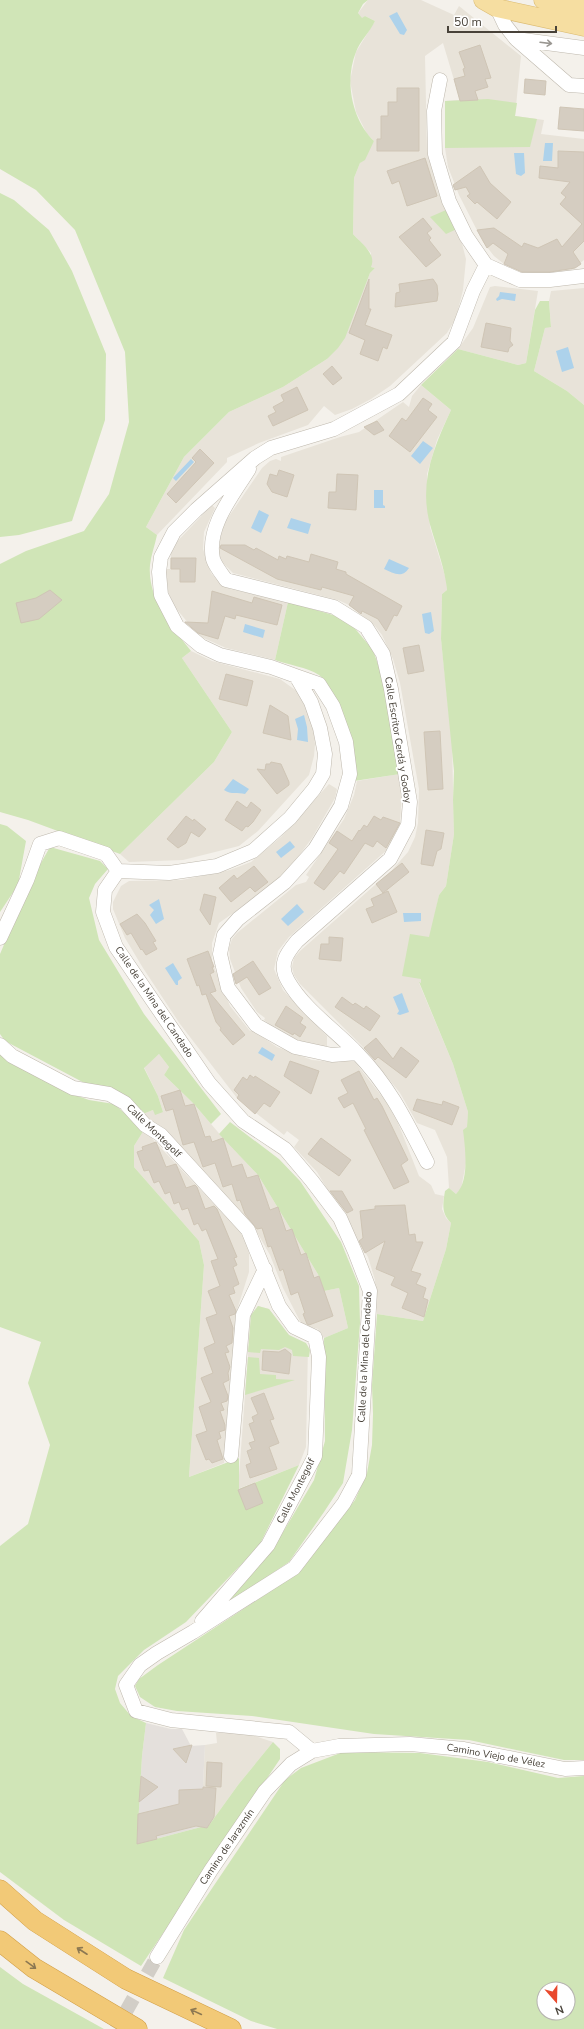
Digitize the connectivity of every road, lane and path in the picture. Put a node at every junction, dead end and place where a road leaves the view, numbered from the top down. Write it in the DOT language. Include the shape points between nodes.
graph roads {
  1 [pos="543,0"];
  2 [pos="490,4"];
  3 [pos="584,9"];
  4 [pos="584,27"];
  5 [pos="516,39"];
  6 [pos="584,48"];
  7 [pos="440,80"];
  8 [pos="584,86"];
  9 [pos="486,266"];
  10 [pos="584,276"];
  11 [pos="255,458"];
  12 [pos="296,676"];
  13 [pos="118,871"];
  14 [pos="0,938"];
  15 [pos="0,1045"];
  16 [pos="357,1053"];
  17 [pos="427,1162"];
  18 [pos="265,1269"];
  19 [pos="231,1456"];
  20 [pos="193,1632"];
  21 [pos="312,1751"];
  22 [pos="584,1768"];
  23 [pos="0,1890"];
  24 [pos="0,1941"];
  25 [pos="157,1957"];
  26 [pos="137,2029"];
  27 [pos="231,2029"];
  1 -- 3 [label="main road"];
  2 -- 4 [label="main road"];
  2 -- 5 [label="street"];
  5 -- 6 [label="street, one-way"];
  5 -- 8 [label="street" via="569,85"];
  7 -- 9 [label="street" via="434,112 435,154 449,201 466,236"];
  9 -- 10 [label="street" via="520,280"];
  9 -- 11 [label="street" via="473,291 454,342 399,394 334,428 271,448"];
  11 -- 12 [label="street" via="174,532 161,557 161,595 177,626 201,646 220,655 271,667"];
  11 -- 16 [label="street, Calle Escritor Cerdá y Godoy" via="214,528 213,560 226,580 334,607 366,627 383,654 391,689 410,802 408,825 390,859 297,941 285,956 287,981 307,1005"];
  12 -- 13 [label="street" via="311,702 325,754 322,774 314,789 290,818 253,851 217,866 169,873"];
  12 -- 16 [label="street" via="319,684 333,706 346,742 350,774 341,806 315,849 286,882 238,919 224,935 220,954 228,988 256,1025 295,1046 332,1055"];
  13 -- 14 [label="street" via="106,854 59,838 40,844 27,880"];
  13 -- 20 [label="street, Calle de la Mina del Candado" via="105,890 103,912 116,947 209,1083 243,1121 284,1149 340,1218 370,1291 359,1475 344,1503 294,1568"];
  15 -- 18 [label="street, Calle Montegolf" via="12,1056 73,1088 109,1094 125,1103 145,1125 161,1135 248,1230"];
  16 -- 17 [label="street, Calle Escritor Cerdá y Godoy" via="387,1088"];
  18 -- 19 [label="street" via="243,1315"];
  18 -- 20 [label="street, Calle Montegolf" via="279,1306 294,1327 315,1337 320,1357 315,1456 268,1545"];
  20 -- 21 [label="street, Calle de la Mina del Candado" via="140,1666 126,1685 136,1711 171,1720 289,1732"];
  21 -- 22 [label="street, Camino Viejo de Vélez" via="338,1746 410,1744 464,1749 565,1769"];
  21 -- 25 [label="street, Camino de Jarazmín" via="291,1764 265,1791 211,1870"];
  27 -- 23 [label="highway, one-way" via="126,1979 35,1921"];
  24 -- 26 [label="highway, one-way" via="34,1968"];
}
